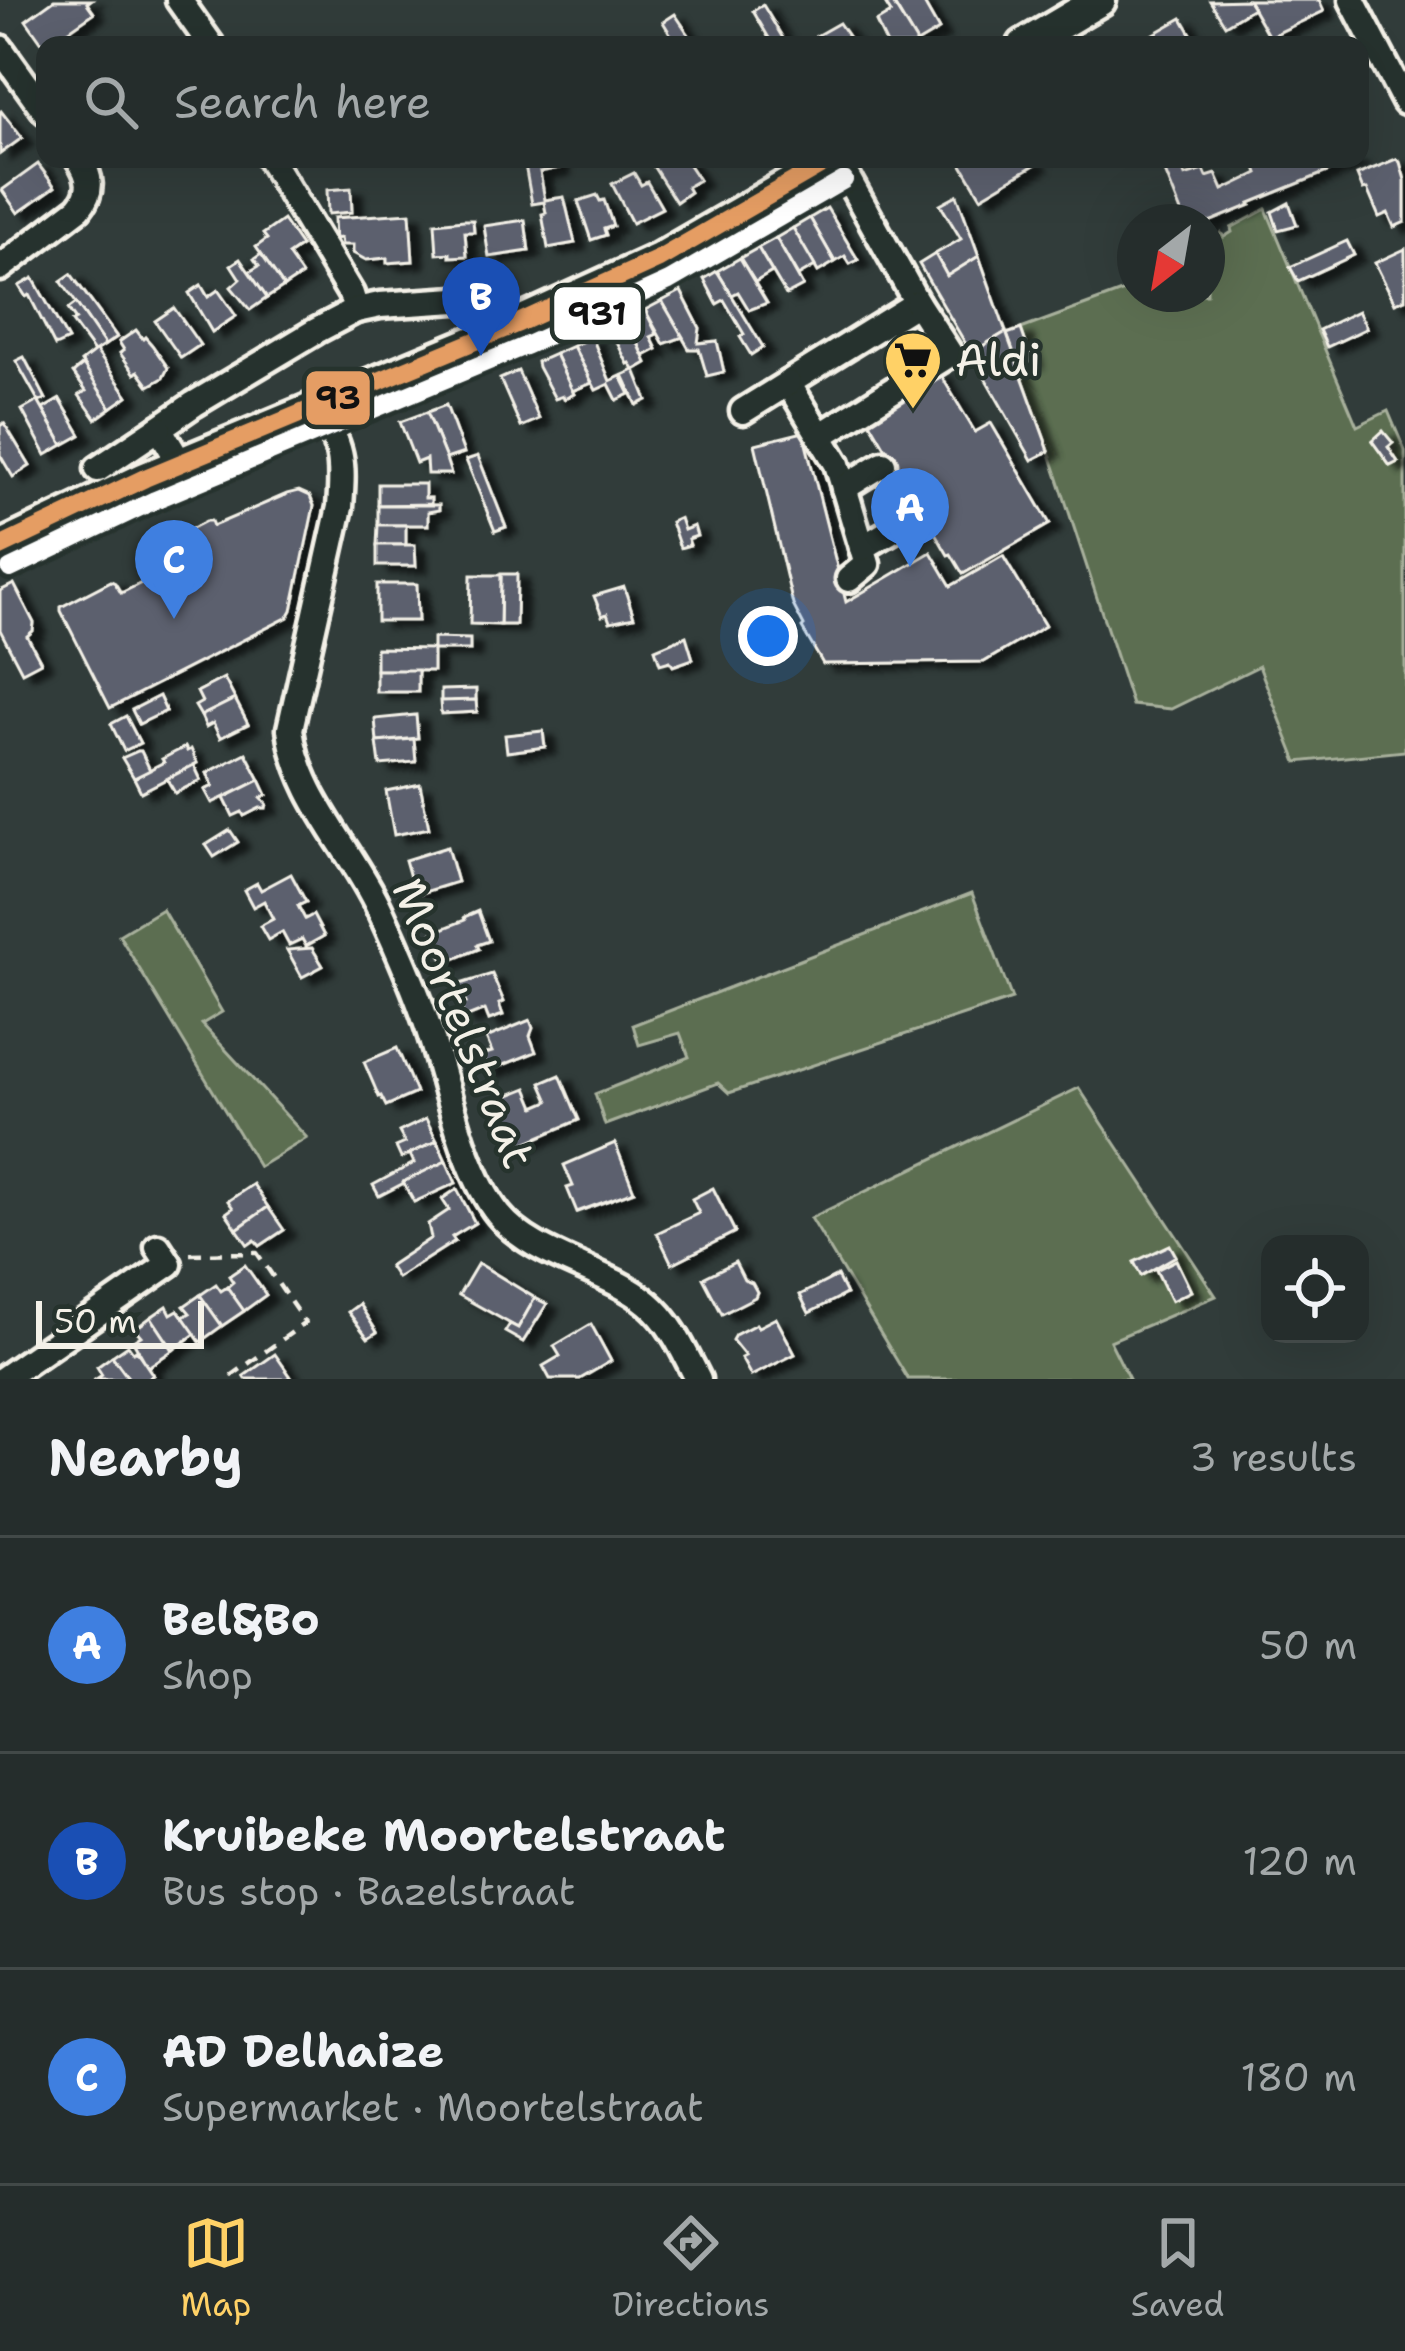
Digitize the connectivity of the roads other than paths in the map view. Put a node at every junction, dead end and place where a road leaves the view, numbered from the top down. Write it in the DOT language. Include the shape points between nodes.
graph roads {
  1 [pos="179,0"];
  2 [pos="1100,0"];
  3 [pos="1352,0"];
  4 [pos="205,36"];
  5 [pos="1039,36"];
  6 [pos="0,48"];
  7 [pos="36,99"];
  8 [pos="1405,102"];
  9 [pos="85,168"];
  10 [pos="275,168"];
  11 [pos="819,168"];
  12 [pos="840,168"];
  13 [pos="0,268"];
  14 [pos="471,299"];
  15 [pos="917,303"];
  16 [pos="356,310"];
  17 [pos="788,382"];
  18 [pos="318,406"];
  19 [pos="743,411"];
  20 [pos="159,428"];
  21 [pos="820,436"];
  22 [pos="180,463"];
  23 [pos="884,464"];
  24 [pos="98,469"];
  25 [pos="844,488"];
  26 [pos="913,518"];
  27 [pos="0,548"];
  28 [pos="862,548"];
  29 [pos="849,579"];
  30 [pos="170,1255"];
  31 [pos="3,1379"];
  32 [pos="698,1379"];
  1 -- 4 [label="street"];
  2 -- 5 [label="main road"];
  3 -- 8 [label="street"];
  6 -- 7 [label="street"];
  9 -- 13 [label="street" via="87,199"];
  10 -- 16 [label="street"];
  11 -- 18 [label="main road" via="658,260"];
  12 -- 15 [label="street"];
  14 -- 16 [label="street"];
  15 -- 17 [label="street"];
  15 -- 21 [label="street" via="950,354"];
  16 -- 20 [label="street"];
  17 -- 19 [label="street"];
  17 -- 21 [label="street"];
  18 -- 22 [label="main road"];
  18 -- 32 [label="street, Moortelstraat" via="339,444 340,507 292,716 293,754 386,925 496,1212 531,1241 648,1303"];
  20 -- 22 [label="street"];
  20 -- 24 [label="street"];
  21 -- 25 [label="street"];
  22 -- 27 [label="main road"];
  23 -- 25 [label="street"];
  25 -- 28 [label="street"];
  26 -- 28 [label="street"];
  28 -- 29 [label="street" via="867,564"];
  30 -- 31 [label="street"];
}
